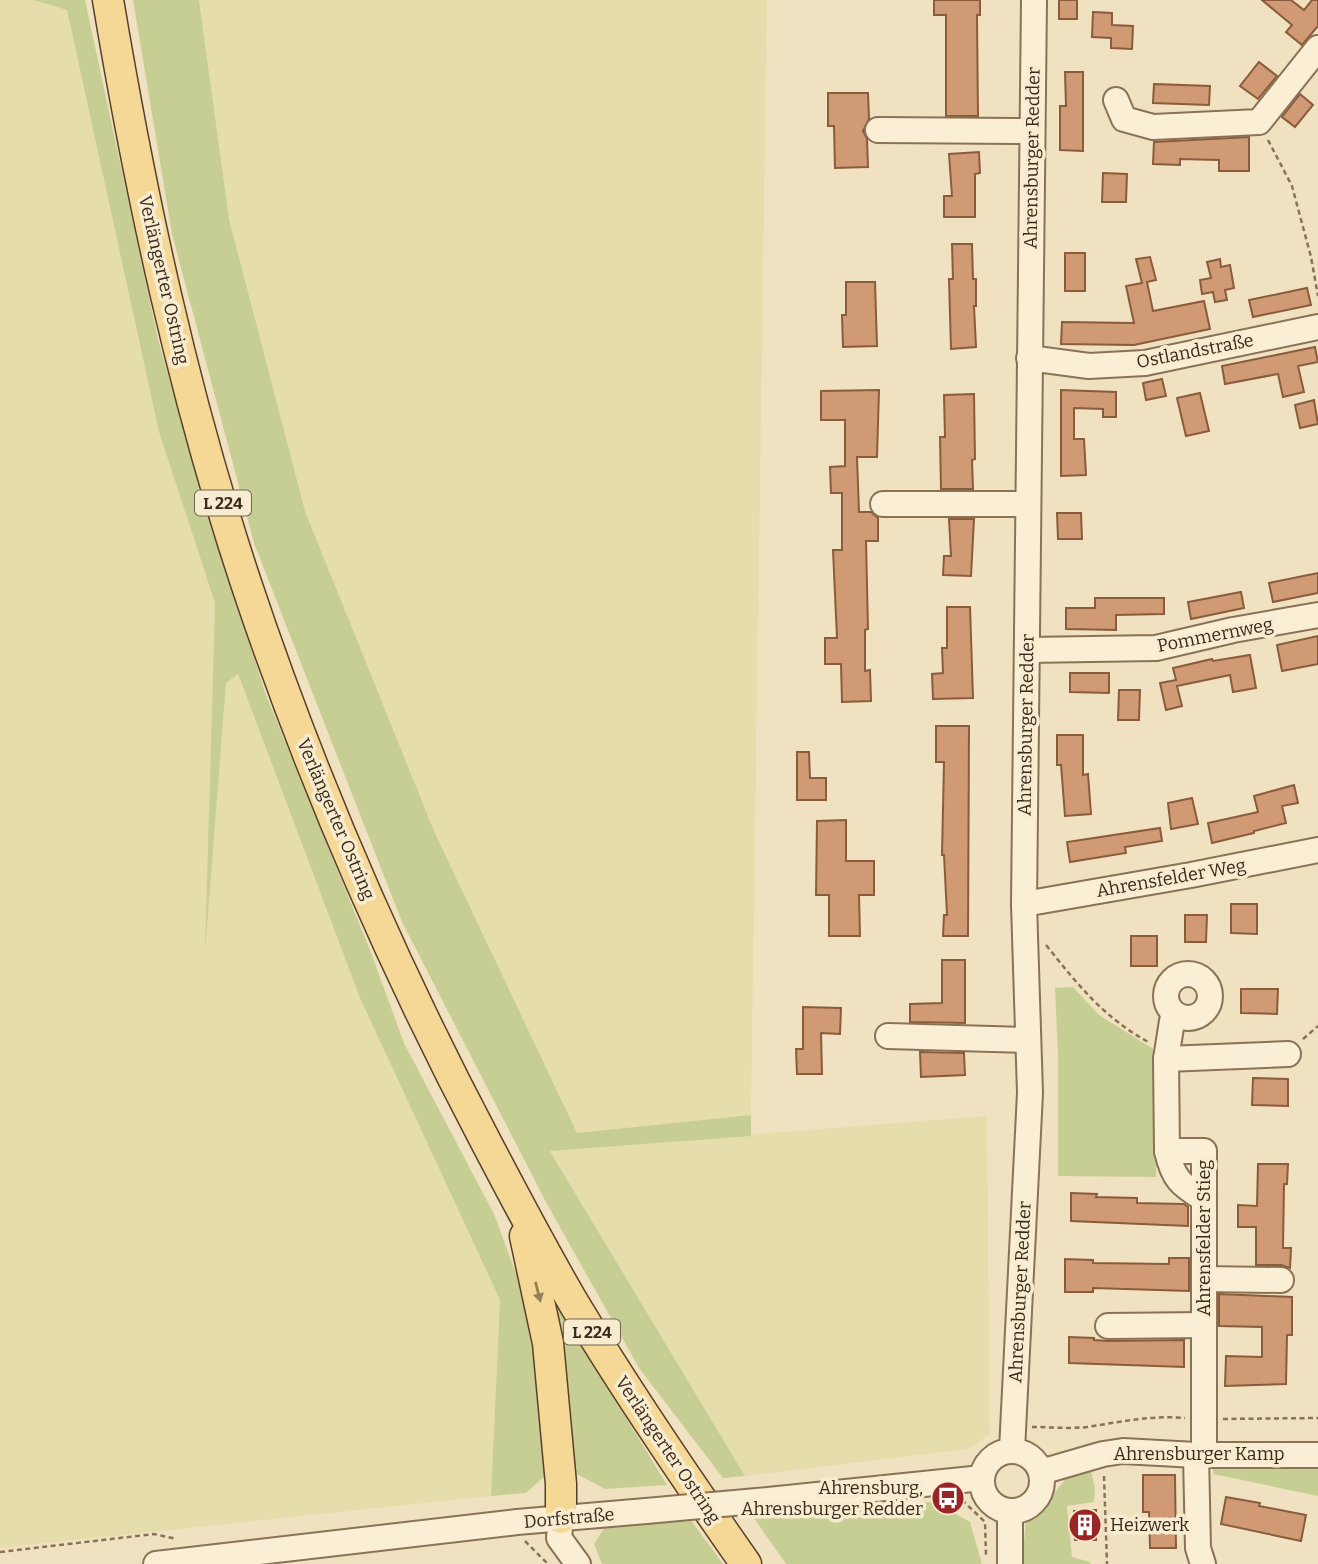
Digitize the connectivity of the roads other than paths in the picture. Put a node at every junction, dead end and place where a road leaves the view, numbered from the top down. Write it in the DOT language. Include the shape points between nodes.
graph roads {
  1 [pos="108,0"];
  2 [pos="1034,0"];
  3 [pos="1318,48"];
  4 [pos="1116,100"];
  5 [pos="1032,128"];
  6 [pos="878,130"];
  7 [pos="1318,327"];
  8 [pos="1029,358"];
  9 [pos="883,504"];
  10 [pos="1028,504"];
  11 [pos="1318,615"];
  12 [pos="1027,650"];
  13 [pos="1318,850"];
  14 [pos="1024,904"];
  15 [pos="1176,1015"];
  16 [pos="888,1036"];
  17 [pos="1028,1040"];
  18 [pos="1168,1053"];
  19 [pos="1288,1054"];
  20 [pos="1167,1151"];
  21 [pos="1204,1199"];
  22 [pos="517,1202"];
  23 [pos="1204,1279"];
  24 [pos="1280,1280"];
  25 [pos="1204,1325"];
  26 [pos="1108,1326"];
  27 [pos="1013,1438"];
  28 [pos="1200,1455"];
  29 [pos="1318,1455"];
  30 [pos="1041,1472"];
  31 [pos="971,1479"];
  32 [pos="1010,1511"];
  33 [pos="567,1518"];
  34 [pos="156,1564"];
  35 [pos="578,1564"];
  36 [pos="588,1564"];
  37 [pos="746,1564"];
  38 [pos="1010,1564"];
  39 [pos="1203,1564"];
  1 -- 22 [label="main road, Verlängerter Ostring / L 224" via="137,167 168,301 245,580 304,744 373,908 446,1066"];
  2 -- 5 [label="street, Ahrensburger Redder"];
  3 -- 4 [label="street" via="1259,122 1153,127 1124,119"];
  5 -- 6 [label="street"];
  5 -- 8 [label="street, Ahrensburger Redder"];
  7 -- 8 [label="street, Ostlandstraße" via="1145,363 1089,366"];
  8 -- 10 [label="street, Ahrensburger Redder"];
  9 -- 10 [label="street"];
  10 -- 12 [label="street, Ahrensburger Redder"];
  11 -- 12 [label="street, Pommernweg" via="1156,648"];
  12 -- 14 [label="street, Ahrensburger Redder"];
  13 -- 14 [label="street, Ahrensfelder Weg"];
  14 -- 17 [label="street, Ahrensburger Redder"];
  15 -- 18 [label="street"];
  16 -- 17 [label="street"];
  17 -- 27 [label="street, Ahrensburger Redder" via="1030,1093"];
  18 -- 19 [label="street"];
  18 -- 20 [label="street"];
  20 -- 21 [label="street" via="1171,1170 1182,1185"];
  20 -- 21 [label="street, Ahrensfelder Stieg" via="1205,1151"];
  21 -- 23 [label="street, Ahrensfelder Stieg"];
  22 -- 33 [label="main road, one-way" via="548,1343"];
  22 -- 37 [label="main road, Verlängerter Ostring / L 224" via="636,1404"];
  23 -- 24 [label="street"];
  23 -- 25 [label="street, Ahrensfelder Stieg"];
  25 -- 26 [label="street"];
  25 -- 28 [label="street, Ahrensfelder Stieg"];
  27 -- 30 [label="street"];
  27 -- 31 [label="street"];
  28 -- 29 [label="street, Ahrensburger Kamp"];
  28 -- 30 [label="street, Ahrensburger Kamp" via="1123,1451"];
  28 -- 39 [label="street, Ahrensfelder Stieg" via="1198,1548"];
  30 -- 32 [label="street" via="1043,1481 1036,1500"];
  31 -- 32 [label="street" via="989,1501"];
  31 -- 33 [label="street, Dorfstraße, bridge"];
  32 -- 38 [label="street"];
  33 -- 34 [label="street, Dorfstraße"];
  33 -- 35 [label="street" via="559,1538"];
  33 -- 36 [label="street"];
}
